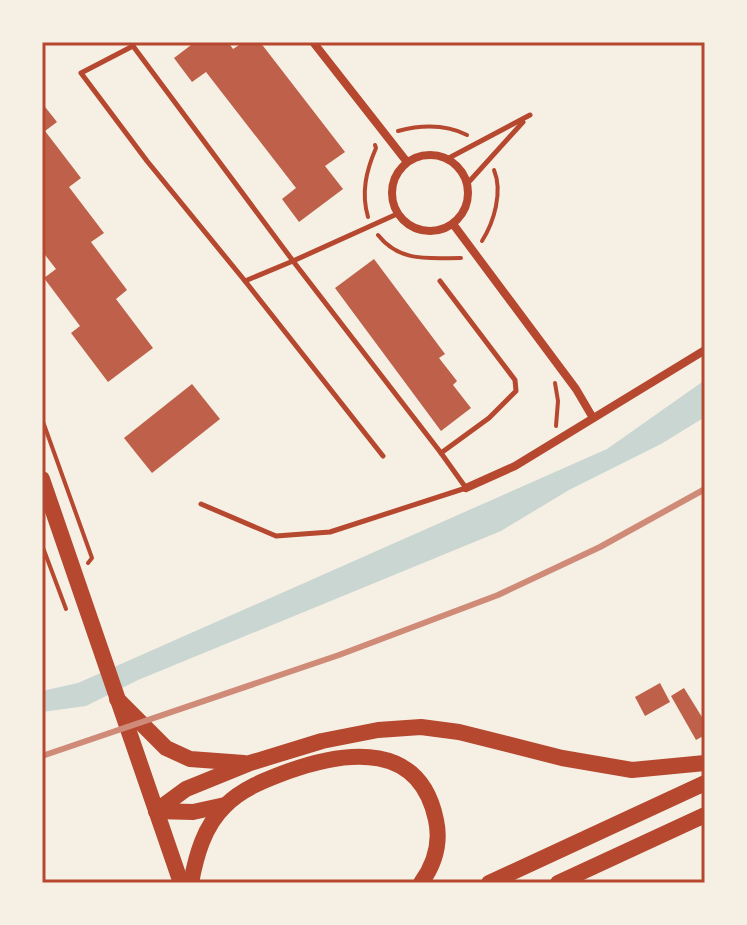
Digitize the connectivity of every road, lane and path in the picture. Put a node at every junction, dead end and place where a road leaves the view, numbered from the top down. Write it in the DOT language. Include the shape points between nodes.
graph roads {
  1 [pos="313,42"];
  2 [pos="132,44"];
  3 [pos="367,136"];
  4 [pos="447,159"];
  5 [pos="407,162"];
  6 [pos="467,184"];
  7 [pos="397,214"];
  8 [pos="368,217"];
  9 [pos="453,224"];
  10 [pos="380,239"];
  11 [pos="293,261"];
  12 [pos="470,270"];
  13 [pos="245,281"];
  14 [pos="440,281"];
  15 [pos="705,350"];
  16 [pos="555,382"];
  17 [pos="593,418"];
  18 [pos="555,442"];
  19 [pos="441,453"];
  20 [pos="383,456"];
  21 [pos="42,479"];
  22 [pos="466,488"];
  23 [pos="201,504"];
  24 [pos="42,545"];
  25 [pos="71,622"];
  26 [pos="117,699"];
  27 [pos="250,763"];
  28 [pos="705,763"];
  29 [pos="705,783"];
  30 [pos="225,805"];
  31 [pos="156,811"];
  32 [pos="705,815"];
  33 [pos="181,883"];
  34 [pos="191,883"];
  35 [pos="421,883"];
  36 [pos="489,883"];
  37 [pos="558,883"];
  1 -- 5 [label="street"];
  2 -- 11 [label="lane"];
  2 -- 13 [label="lane" via="81,73"];
  3 -- 8 [label="path" via="376,148 364,188"];
  4 -- 5 [label="street" via="429,155"];
  4 -- 6 [label="street"];
  4 -- 6 [label="lane" via="530,115"];
  5 -- 7 [label="street" via="392,184"];
  6 -- 9 [label="street" via="466,206"];
  7 -- 9 [label="street" via="423,231"];
  7 -- 11 [label="lane"];
  9 -- 17 [label="street"];
  10 -- 12 [label="path" via="417,259 461,257"];
  11 -- 13 [label="lane"];
  11 -- 19 [label="lane"];
  13 -- 20 [label="lane"];
  14 -- 19 [label="lane" via="515,380 516,391"];
  15 -- 17 [label="street"];
  16 -- 18 [label="path"];
  17 -- 18 [label="street"];
  18 -- 22 [label="street"];
  19 -- 22 [label="lane"];
  21 -- 26 [label="main road"];
  22 -- 23 [label="lane" via="330,532 276,536"];
  24 -- 25 [label="path"];
  26 -- 27 [label="main road" via="166,748 190,759"];
  26 -- 31 [label="main road"];
  27 -- 28 [label="main road" via="350,735 421,727 632,770"];
  27 -- 31 [label="main road" via="186,789"];
  29 -- 36 [label="main road"];
  30 -- 31 [label="main road" via="193,812"];
  30 -- 34 [label="main road" via="196,853"];
  30 -- 35 [label="main road" via="272,777 321,759 378,757 397,764 412,774 432,801 437,824 431,869"];
  31 -- 33 [label="main road"];
  32 -- 37 [label="main road"];
}
